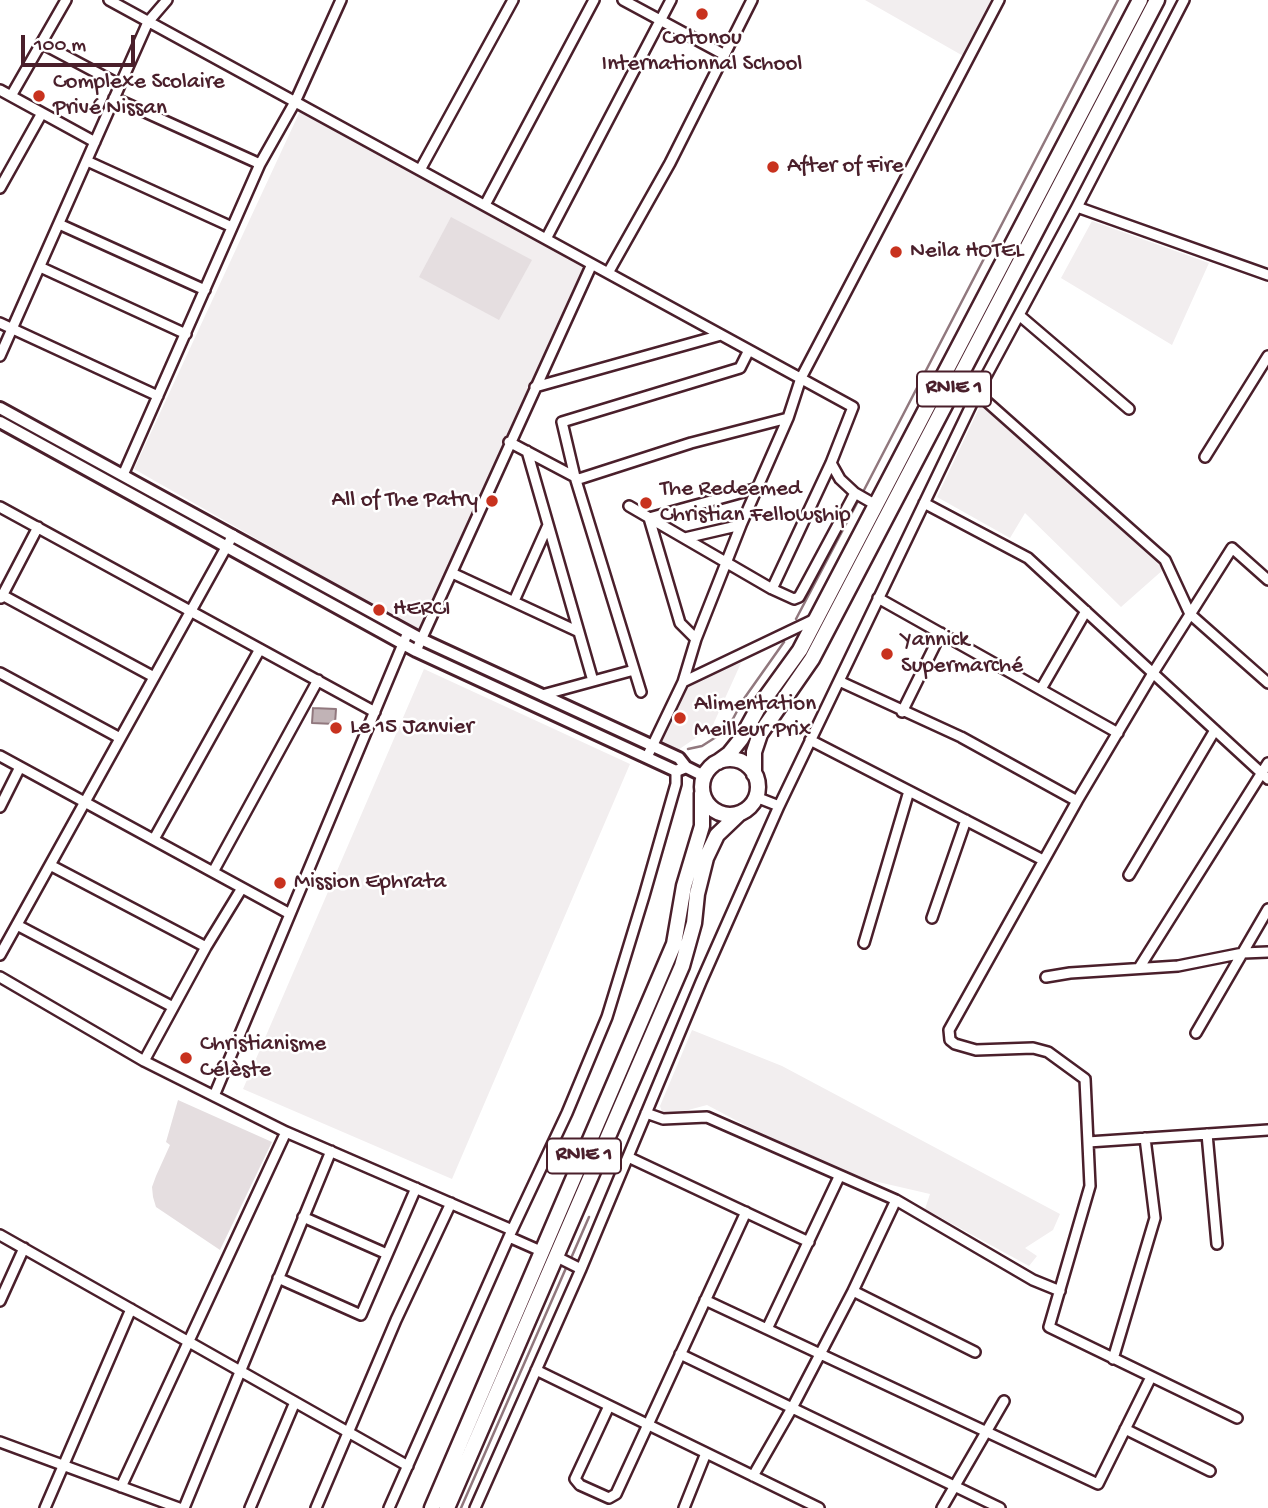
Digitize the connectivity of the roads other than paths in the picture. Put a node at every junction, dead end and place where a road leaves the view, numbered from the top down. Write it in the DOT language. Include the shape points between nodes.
graph roads {
  1 [pos="66,0"];
  2 [pos="109,0"];
  3 [pos="167,0"];
  4 [pos="341,0"];
  5 [pos="513,0"];
  6 [pos="594,0"];
  7 [pos="623,0"];
  8 [pos="671,0"];
  9 [pos="752,0"];
  10 [pos="999,0"];
  11 [pos="1140,0"];
  12 [pos="1157,0"];
  13 [pos="1184,0"];
  14 [pos="661,20"];
  15 [pos="148,22"];
  16 [pos="41,43"];
  17 [pos="723,54"];
  18 [pos="120,85"];
  19 [pos="0,90"];
  20 [pos="11,96"];
  21 [pos="114,99"];
  22 [pos="295,102"];
  23 [pos="42,113"];
  24 [pos="95,142"];
  25 [pos="87,161"];
  26 [pos="260,164"];
  27 [pos="420,170"];
  28 [pos="4,171"];
  29 [pos="0,188"];
  30 [pos="485,205"];
  31 [pos="1077,206"];
  32 [pos="58,225"];
  33 [pos="232,226"];
  34 [pos="546,239"];
  35 [pos="592,264"];
  36 [pos="40,267"];
  37 [pos="608,273"];
  38 [pos="1268,275"];
  39 [pos="205,290"];
  40 [pos="1019,315"];
  41 [pos="0,323"];
  42 [pos="12,330"];
  43 [pos="186,334"];
  44 [pos="721,335"];
  45 [pos="749,350"];
  46 [pos="0,356"];
  47 [pos="1268,356"];
  48 [pos="801,378"];
  49 [pos="959,379"];
  50 [pos="535,387"];
  51 [pos="978,391"];
  52 [pos="158,396"];
  53 [pos="0,408"];
  54 [pos="1129,409"];
  55 [pos="788,418"];
  56 [pos="0,422"];
  57 [pos="509,442"];
  58 [pos="527,451"];
  59 [pos="1205,457"];
  60 [pos="831,463"];
  61 [pos="123,475"];
  62 [pos="575,477"];
  63 [pos="758,488"];
  64 [pos="855,493"];
  65 [pos="924,503"];
  66 [pos="876,505"];
  67 [pos="629,506"];
  68 [pos="0,507"];
  69 [pos="649,518"];
  70 [pos="548,525"];
  71 [pos="741,525"];
  72 [pos="38,527"];
  73 [pos="233,535"];
  74 [pos="684,538"];
  75 [pos="226,546"];
  76 [pos="727,562"];
  77 [pos="452,573"];
  78 [pos="1268,580"];
  79 [pos="772,589"];
  80 [pos="1,597"];
  81 [pos="878,598"];
  82 [pos="514,601"];
  83 [pos="191,611"];
  84 [pos="1086,611"];
  85 [pos="1190,614"];
  86 [pos="817,618"];
  87 [pos="408,632"];
  88 [pos="579,632"];
  89 [pos="941,634"];
  90 [pos="421,639"];
  91 [pos="696,639"];
  92 [pos="404,644"];
  93 [pos="260,649"];
  94 [pos="416,651"];
  95 [pos="634,670"];
  96 [pos="0,673"];
  97 [pos="1153,673"];
  98 [pos="154,677"];
  99 [pos="318,680"];
  100 [pos="593,681"];
  101 [pos="839,681"];
  102 [pos="683,682"];
  103 [pos="1268,683"];
  104 [pos="1041,690"];
  105 [pos="641,692"];
  106 [pos="542,695"];
  107 [pos="375,712"];
  108 [pos="902,712"];
  109 [pos="1215,730"];
  110 [pos="1118,733"];
  111 [pos="120,738"];
  112 [pos="810,740"];
  113 [pos="653,746"];
  114 [pos="0,757"];
  115 [pos="647,757"];
  116 [pos="718,762"];
  117 [pos="1268,762"];
  118 [pos="20,768"];
  119 [pos="681,769"];
  120 [pos="754,774"];
  121 [pos="704,776"];
  122 [pos="1265,776"];
  123 [pos="909,791"];
  124 [pos="702,793"];
  125 [pos="756,797"];
  126 [pos="85,801"];
  127 [pos="1077,801"];
  128 [pos="779,806"];
  129 [pos="0,807"];
  130 [pos="739,814"];
  131 [pos="966,820"];
  132 [pos="154,839"];
  133 [pos="1044,860"];
  134 [pos="50,865"];
  135 [pos="213,872"];
  136 [pos="1129,875"];
  137 [pos="242,888"];
  138 [pos="1268,909"];
  139 [pos="290,914"];
  140 [pos="932,918"];
  141 [pos="17,925"];
  142 [pos="864,943"];
  143 [pos="206,947"];
  144 [pos="1268,951"];
  145 [pos="1243,953"];
  146 [pos="0,955"];
  147 [pos="1139,968"];
  148 [pos="0,977"];
  149 [pos="1046,977"];
  150 [pos="173,1007"];
  151 [pos="1196,1034"];
  152 [pos="144,1061"];
  153 [pos="214,1096"];
  154 [pos="646,1113"];
  155 [pos="1268,1130"];
  156 [pos="286,1132"];
  157 [pos="1207,1135"];
  158 [pos="1145,1138"];
  159 [pos="1088,1142"];
  160 [pos="331,1151"];
  161 [pos="628,1157"];
  162 [pos="839,1177"];
  163 [pos="416,1188"];
  164 [pos="896,1200"];
  165 [pos="450,1203"];
  166 [pos="746,1213"];
  167 [pos="303,1217"];
  168 [pos="510,1234"];
  169 [pos="0,1235"];
  170 [pos="809,1242"];
  171 [pos="1217,1244"];
  172 [pos="24,1248"];
  173 [pos="387,1254"];
  174 [pos="550,1255"];
  175 [pos="581,1269"];
  176 [pos="278,1278"];
  177 [pos="853,1291"];
  178 [pos="1060,1291"];
  179 [pos="705,1300"];
  180 [pos="0,1301"];
  181 [pos="131,1309"];
  182 [pos="767,1329"];
  183 [pos="187,1341"];
  184 [pos="975,1352"];
  185 [pos="820,1353"];
  186 [pos="680,1354"];
  187 [pos="1113,1359"];
  188 [pos="536,1370"];
  189 [pos="240,1371"];
  190 [pos="1151,1377"];
  191 [pos="295,1402"];
  192 [pos="1004,1402"];
  193 [pos="609,1406"];
  194 [pos="792,1408"];
  195 [pos="1237,1419"];
  196 [pos="646,1424"];
  197 [pos="1125,1429"];
  198 [pos="988,1432"];
  199 [pos="349,1433"];
  200 [pos="0,1442"];
  201 [pos="706,1453"];
  202 [pos="63,1466"];
  203 [pos="408,1466"];
  204 [pos="1209,1471"];
  205 [pos="753,1476"];
  206 [pos="955,1486"];
  207 [pos="121,1487"];
  208 [pos="45,1508"];
  209 [pos="182,1508"];
  210 [pos="250,1508"];
  211 [pos="316,1508"];
  212 [pos="389,1508"];
  213 [pos="432,1508"];
  214 [pos="447,1508"];
  215 [pos="475,1508"];
  216 [pos="684,1508"];
  217 [pos="819,1508"];
  218 [pos="942,1508"];
  219 [pos="1000,1508"];
  1 -- 16 [label="street"];
  2 -- 15 [label="street"];
  3 -- 15 [label="street"];
  4 -- 22 [label="street"];
  5 -- 27 [label="street"];
  6 -- 30 [label="street"];
  7 -- 14 [label="street"];
  8 -- 14 [label="street"];
  9 -- 17 [label="street"];
  10 -- 48 [label="street"];
  11 -- 66 [label="highway, RNIE 1"];
  12 -- 49 [label="highway, RNIE 1"];
  13 -- 31 [label="street"];
  14 -- 17 [label="street"];
  14 -- 34 [label="street"];
  15 -- 18 [label="street"];
  15 -- 22 [label="street"];
  16 -- 18 [label="street"];
  16 -- 20 [label="street"];
  17 -- 37 [label="street" via="670,163"];
  18 -- 21 [label="street"];
  19 -- 20 [label="street"];
  20 -- 23 [label="street"];
  21 -- 24 [label="street"];
  21 -- 26 [label="street"];
  22 -- 26 [label="street"];
  22 -- 27 [label="street"];
  23 -- 24 [label="street"];
  23 -- 28 [label="street"];
  24 -- 25 [label="street"];
  25 -- 32 [label="street"];
  25 -- 33 [label="street"];
  26 -- 33 [label="street"];
  27 -- 30 [label="street"];
  28 -- 29 [label="street"];
  30 -- 34 [label="street"];
  31 -- 38 [label="street"];
  31 -- 40 [label="street"];
  32 -- 36 [label="street"];
  32 -- 39 [label="street"];
  33 -- 39 [label="street"];
  34 -- 35 [label="street"];
  35 -- 37 [label="street"];
  35 -- 50 [label="street"];
  36 -- 42 [label="street"];
  36 -- 43 [label="street"];
  37 -- 44 [label="street"];
  39 -- 43 [label="street"];
  40 -- 51 [label="street"];
  40 -- 54 [label="street"];
  41 -- 42 [label="street"];
  42 -- 46 [label="street"];
  42 -- 52 [label="street"];
  43 -- 52 [label="street"];
  44 -- 45 [label="street"];
  44 -- 50 [label="street"];
  45 -- 48 [label="street"];
  45 -- 62 [label="street" via="740,368 564,420"];
  47 -- 59 [label="street"];
  48 -- 55 [label="street"];
  48 -- 60 [label="street" via="853,407"];
  49 -- 51 [label="street"];
  49 -- 120 [label="highway, RNIE 1" via="812,659 760,734"];
  50 -- 57 [label="street"];
  51 -- 65 [label="street"];
  51 -- 85 [label="street" via="1165,560"];
  52 -- 61 [label="street"];
  53 -- 61 [label="street"];
  55 -- 62 [label="street"];
  55 -- 63 [label="street"];
  56 -- 75 [label="street"];
  57 -- 58 [label="street"];
  57 -- 77 [label="street"];
  58 -- 62 [label="street"];
  58 -- 70 [label="street"];
  60 -- 64 [label="street"];
  60 -- 79 [label="street"];
  61 -- 73 [label="street"];
  62 -- 95 [label="street"];
  63 -- 69 [label="street"];
  63 -- 71 [label="street"];
  64 -- 66 [label="street"];
  64 -- 79 [label="street" via="799,597"];
  65 -- 81 [label="street"];
  65 -- 84 [label="street" via="1028,558"];
  66 -- 86 [label="highway, RNIE 1"];
  67 -- 69 [label="street"];
  68 -- 72 [label="street"];
  69 -- 74 [label="street"];
  69 -- 91 [label="street" via="680,623"];
  70 -- 82 [label="street"];
  70 -- 88 [label="street"];
  71 -- 74 [label="street"];
  71 -- 76 [label="street"];
  72 -- 80 [label="street"];
  72 -- 83 [label="street"];
  73 -- 75 [label="street"];
  73 -- 87 [label="street"];
  74 -- 76 [label="street"];
  75 -- 83 [label="street"];
  75 -- 92 [label="street"];
  76 -- 79 [label="street"];
  76 -- 91 [label="street"];
  77 -- 82 [label="street"];
  77 -- 90 [label="street"];
  78 -- 85 [label="street" via="1232,548"];
  80 -- 98 [label="street"];
  81 -- 89 [label="street"];
  81 -- 101 [label="street"];
  82 -- 88 [label="street"];
  83 -- 93 [label="street"];
  83 -- 98 [label="street"];
  84 -- 97 [label="street"];
  84 -- 104 [label="street"];
  85 -- 97 [label="street"];
  85 -- 103 [label="street"];
  86 -- 102 [label="street"];
  86 -- 116 [label="highway, RNIE 1" via="741,739"];
  87 -- 90 [label="street"];
  87 -- 92 [label="street"];
  88 -- 100 [label="street"];
  89 -- 104 [label="street"];
  89 -- 108 [label="street"];
  90 -- 94 [label="street"];
  90 -- 106 [label="street"];
  91 -- 102 [label="street"];
  92 -- 94 [label="street"];
  92 -- 107 [label="street"];
  93 -- 99 [label="street"];
  93 -- 132 [label="street"];
  94 -- 115 [label="street"];
  95 -- 100 [label="street"];
  95 -- 105 [label="street"];
  96 -- 111 [label="street"];
  97 -- 109 [label="street"];
  97 -- 110 [label="street"];
  98 -- 111 [label="street"];
  99 -- 107 [label="street"];
  99 -- 135 [label="street"];
  100 -- 106 [label="street"];
  101 -- 108 [label="street"];
  101 -- 112 [label="street"];
  102 -- 113 [label="street"];
  104 -- 110 [label="street"];
  106 -- 113 [label="street"];
  107 -- 139 [label="street"];
  108 -- 127 [label="street" via="961,737"];
  109 -- 122 [label="street"];
  109 -- 136 [label="street"];
  110 -- 127 [label="street"];
  111 -- 126 [label="street"];
  112 -- 123 [label="street"];
  112 -- 128 [label="street"];
  113 -- 115 [label="street"];
  113 -- 119 [label="street" via="679,758"];
  114 -- 118 [label="street"];
  115 -- 119 [label="street"];
  116 -- 120 [label="highway" via="741,762"];
  116 -- 121 [label="highway, RNIE 1"];
  117 -- 122 [label="street"];
  118 -- 126 [label="street"];
  118 -- 129 [label="street"];
  119 -- 121 [label="street"];
  119 -- 168 [label="street" via="607,1017"];
  120 -- 125 [label="highway, RNIE 1"];
  121 -- 124 [label="highway, RNIE 1"];
  122 -- 147 [label="street"];
  123 -- 131 [label="street"];
  123 -- 142 [label="street"];
  124 -- 130 [label="highway" via="715,811"];
  124 -- 174 [label="highway, RNIE 1" via="702,826 684,886 674,944"];
  125 -- 128 [label="street"];
  125 -- 130 [label="highway, RNIE 1"];
  126 -- 132 [label="street"];
  126 -- 134 [label="street"];
  127 -- 133 [label="street"];
  128 -- 154 [label="street"];
  130 -- 174 [label="highway, RNIE 1" via="717,835 706,858 682,966"];
  131 -- 133 [label="street"];
  131 -- 140 [label="street"];
  132 -- 135 [label="street"];
  133 -- 159 [label="street" via="950,1030 950,1040 976,1051 1033,1048 1048,1052 1085,1079"];
  134 -- 141 [label="street"];
  134 -- 143 [label="street"];
  135 -- 137 [label="street"];
  137 -- 139 [label="street"];
  137 -- 143 [label="street"];
  138 -- 145 [label="street"];
  139 -- 153 [label="street"];
  141 -- 146 [label="street"];
  141 -- 150 [label="street"];
  143 -- 150 [label="street"];
  144 -- 145 [label="street"];
  145 -- 147 [label="street" via="1178,966"];
  145 -- 151 [label="street"];
  147 -- 149 [label="street"];
  148 -- 152 [label="street"];
  150 -- 152 [label="street"];
  152 -- 153 [label="street"];
  153 -- 156 [label="street"];
  154 -- 161 [label="street"];
  154 -- 162 [label="street" via="663,1119 707,1116"];
  155 -- 157 [label="street"];
  156 -- 160 [label="street"];
  156 -- 183 [label="street"];
  157 -- 158 [label="street"];
  157 -- 171 [label="street"];
  158 -- 159 [label="street"];
  158 -- 187 [label="street" via="1155,1218"];
  159 -- 178 [label="street" via="1090,1186"];
  160 -- 163 [label="street"];
  160 -- 167 [label="street"];
  161 -- 166 [label="street"];
  161 -- 175 [label="street"];
  162 -- 164 [label="street"];
  162 -- 170 [label="street"];
  163 -- 165 [label="street"];
  163 -- 173 [label="street"];
  164 -- 177 [label="street"];
  164 -- 178 [label="street"];
  165 -- 168 [label="street"];
  165 -- 199 [label="street"];
  166 -- 170 [label="street"];
  166 -- 179 [label="street"];
  167 -- 173 [label="street"];
  167 -- 176 [label="street"];
  168 -- 174 [label="street"];
  168 -- 203 [label="street"];
  169 -- 172 [label="street"];
  170 -- 182 [label="street"];
  172 -- 180 [label="street"];
  172 -- 181 [label="street"];
  173 -- 176 [label="street" via="360,1315"];
  174 -- 175 [label="street"];
  174 -- 213 [label="highway, RNIE 1"];
  174 -- 214 [label="highway, RNIE 1"];
  175 -- 188 [label="street"];
  176 -- 189 [label="street"];
  177 -- 184 [label="street"];
  177 -- 185 [label="street"];
  178 -- 187 [label="street" via="1049,1327"];
  179 -- 182 [label="street"];
  179 -- 186 [label="street"];
  181 -- 183 [label="street"];
  181 -- 202 [label="street"];
  182 -- 185 [label="street"];
  183 -- 189 [label="street"];
  183 -- 207 [label="street"];
  185 -- 194 [label="street"];
  185 -- 198 [label="street"];
  186 -- 194 [label="street"];
  186 -- 196 [label="street"];
  187 -- 190 [label="street"];
  188 -- 193 [label="street"];
  188 -- 215 [label="street"];
  189 -- 191 [label="street"];
  189 -- 209 [label="street"];
  190 -- 195 [label="street"];
  190 -- 197 [label="street"];
  191 -- 199 [label="street"];
  191 -- 210 [label="street"];
  192 -- 198 [label="street"];
  193 -- 196 [label="street"];
  193 -- 196 [label="street" via="575,1479 605,1498 616,1494"];
  194 -- 205 [label="street"];
  194 -- 206 [label="street"];
  196 -- 201 [label="street"];
  197 -- 198 [label="street" via="1098,1484"];
  197 -- 204 [label="street"];
  198 -- 206 [label="street"];
  199 -- 203 [label="street"];
  199 -- 211 [label="street"];
  200 -- 202 [label="street"];
  201 -- 205 [label="street"];
  201 -- 216 [label="street"];
  202 -- 207 [label="street"];
  202 -- 208 [label="street"];
  203 -- 212 [label="street"];
  205 -- 217 [label="street"];
  206 -- 218 [label="street"];
  206 -- 219 [label="street"];
  207 -- 209 [label="street"];
}
